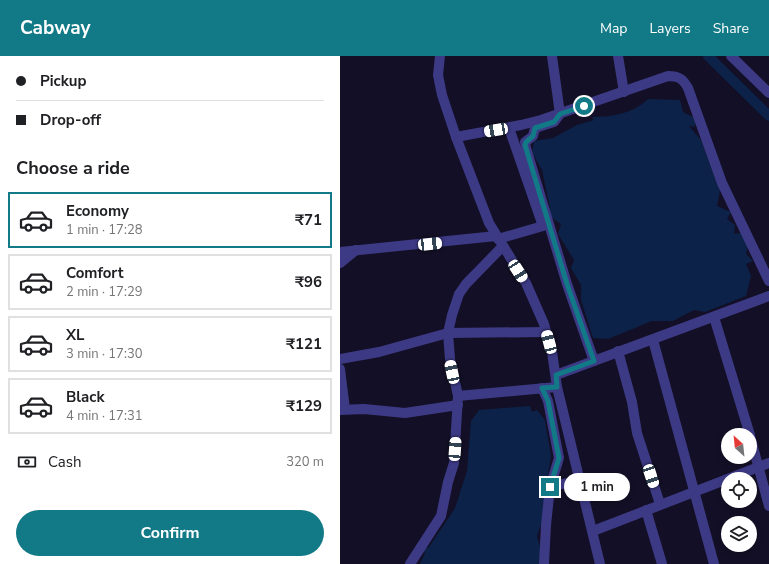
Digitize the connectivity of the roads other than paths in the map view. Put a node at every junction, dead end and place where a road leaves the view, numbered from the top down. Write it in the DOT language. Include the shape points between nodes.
graph roads {
  1 [pos="440,56"];
  2 [pos="552,56"];
  3 [pos="618,56"];
  4 [pos="731,56"];
  5 [pos="624,92"];
  6 [pos="769,92"];
  7 [pos="560,114"];
  8 [pos="509,128"];
  9 [pos="456,137"];
  10 [pos="499,241"];
  11 [pos="356,250"];
  12 [pos="340,252"];
  13 [pos="340,263"];
  14 [pos="769,281"];
  15 [pos="769,296"];
  16 [pos="714,317"];
  17 [pos="546,332"];
  18 [pos="448,333"];
  19 [pos="653,340"];
  20 [pos="618,351"];
  21 [pos="340,359"];
  22 [pos="594,361"];
  23 [pos="340,372"];
  24 [pos="556,375"];
  25 [pos="557,387"];
  26 [pos="542,388"];
  27 [pos="458,401"];
  28 [pos="343,410"];
  29 [pos="748,428"];
  30 [pos="757,450"];
  31 [pos="764,465"];
  32 [pos="580,480"];
  33 [pos="550,487"];
  34 [pos="695,492"];
  35 [pos="660,504"];
  36 [pos="769,506"];
  37 [pos="646,510"];
  38 [pos="593,531"];
  39 [pos="410,564"];
  40 [pos="544,564"];
  41 [pos="600,564"];
  42 [pos="662,564"];
  43 [pos="714,564"];
  1 -- 9 [label="street" via="438,75"];
  2 -- 7 [label="street"];
  3 -- 5 [label="street"];
  4 -- 6 [label="street"];
  5 -- 7 [label="street"];
  5 -- 14 [label="street" via="668,76 677,76 684,80 722,183"];
  7 -- 8 [label="street"];
  7 -- 22 [label="street" via="554,122 535,128 533,136 526,142 526,148 567,284"];
  8 -- 9 [label="street"];
  8 -- 10 [label="street" via="543,226"];
  9 -- 10 [label="street" via="489,223"];
  10 -- 11 [label="street"];
  10 -- 17 [label="street" via="526,283"];
  10 -- 18 [label="street" via="459,294"];
  11 -- 12 [label="street"];
  11 -- 13 [label="street"];
  15 -- 16 [label="street"];
  16 -- 19 [label="street"];
  16 -- 29 [label="street"];
  17 -- 18 [label="street"];
  17 -- 24 [label="street"];
  18 -- 21 [label="street" via="379,352"];
  18 -- 27 [label="street"];
  19 -- 20 [label="street"];
  19 -- 34 [label="street"];
  20 -- 22 [label="street"];
  20 -- 35 [label="street" via="632,402 637,433"];
  22 -- 24 [label="street"];
  23 -- 28 [label="street"];
  24 -- 25 [label="street"];
  25 -- 26 [label="street"];
  25 -- 32 [label="street"];
  26 -- 27 [label="street"];
  26 -- 33 [label="street" via="548,401 559,458"];
  27 -- 28 [label="street" via="405,414 364,409"];
  27 -- 39 [label="street" via="454,463 441,516"];
  30 -- 31 [label="street"];
  31 -- 34 [label="street"];
  31 -- 36 [label="street"];
  32 -- 33 [label="street"];
  32 -- 38 [label="street"];
  33 -- 40 [label="street"];
  34 -- 35 [label="street"];
  34 -- 43 [label="street"];
  35 -- 37 [label="street"];
  37 -- 38 [label="street"];
  37 -- 42 [label="street"];
  38 -- 41 [label="street"];
}
